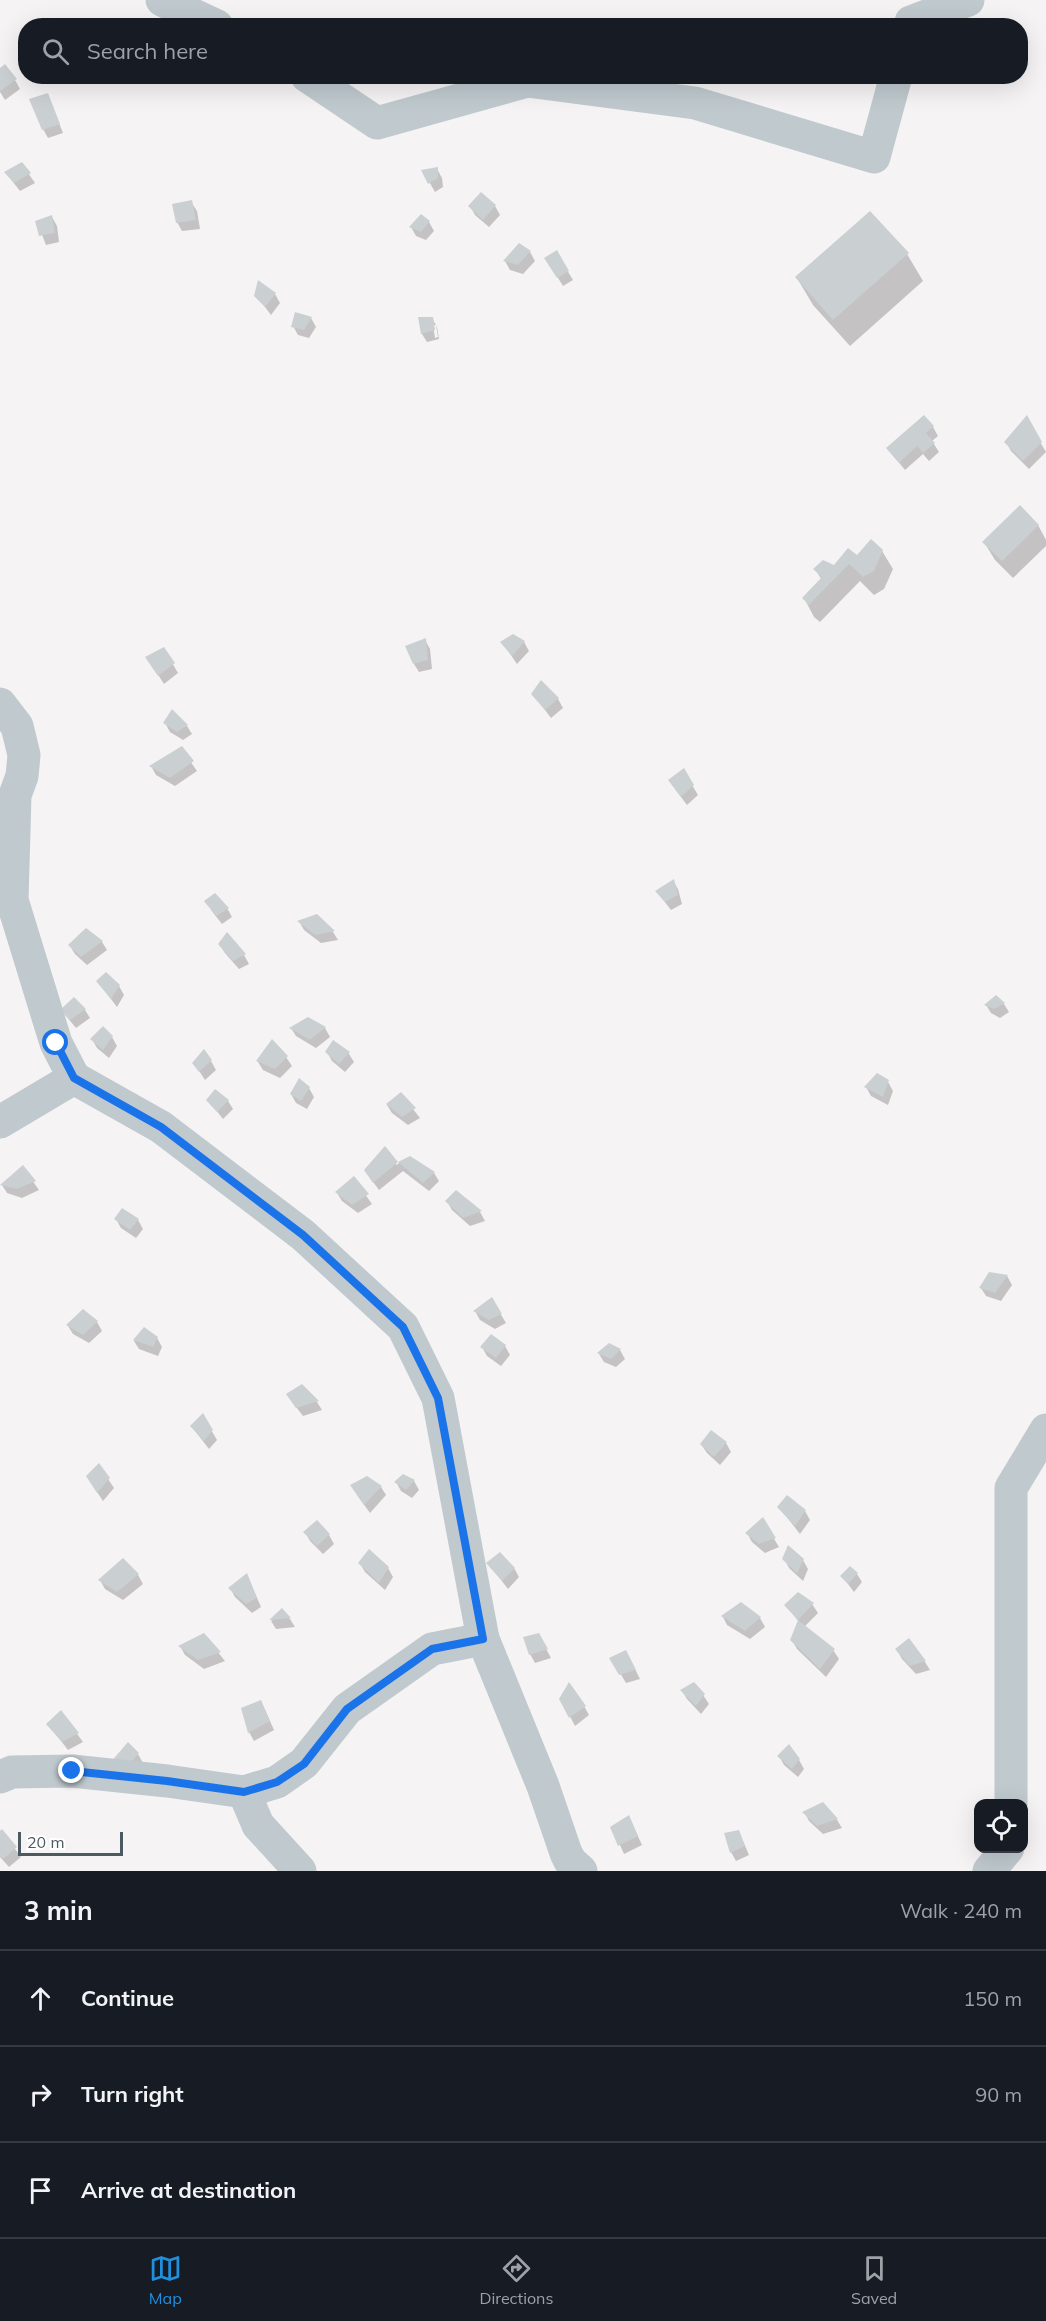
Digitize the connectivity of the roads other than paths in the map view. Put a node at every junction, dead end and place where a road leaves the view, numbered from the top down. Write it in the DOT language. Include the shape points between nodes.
graph roads {
  1 [pos="162,0"];
  2 [pos="968,0"];
  3 [pos="200,18"];
  4 [pos="921,18"];
  5 [pos="319,84"];
  6 [pos="516,84"];
  7 [pos="550,84"];
  8 [pos="894,84"];
  9 [pos="0,704"];
  10 [pos="74,1078"];
  11 [pos="0,1122"];
  12 [pos="1046,1430"];
  13 [pos="483,1639"];
  14 [pos="0,1777"];
  15 [pos="244,1792"];
  16 [pos="1011,1799"];
  17 [pos="1005,1853"];
  18 [pos="1010,1853"];
  19 [pos="572,1868"];
  20 [pos="300,1871"];
  21 [pos="989,1871"];
  22 [pos="1014,1871"];
  1 -- 3 [label="street"];
  2 -- 4 [label="street"];
  5 -- 6 [label="street" via="377,123"];
  7 -- 8 [label="street" via="694,103 873,157"];
  9 -- 10 [label="street" via="17,726 24,755 15,795 12,900 56,1043"];
  10 -- 11 [label="street"];
  10 -- 13 [label="street" via="161,1127 303,1235 403,1327 438,1398"];
  12 -- 16 [label="street" via="1011,1488"];
  13 -- 15 [label="street" via="432,1649 347,1709 304,1764 277,1782"];
  13 -- 19 [label="street"];
  14 -- 15 [label="street" via="12,1772 72,1771"];
  15 -- 20 [label="street" via="258,1825"];
  17 -- 21 [label="street"];
  18 -- 22 [label="street"];
}
